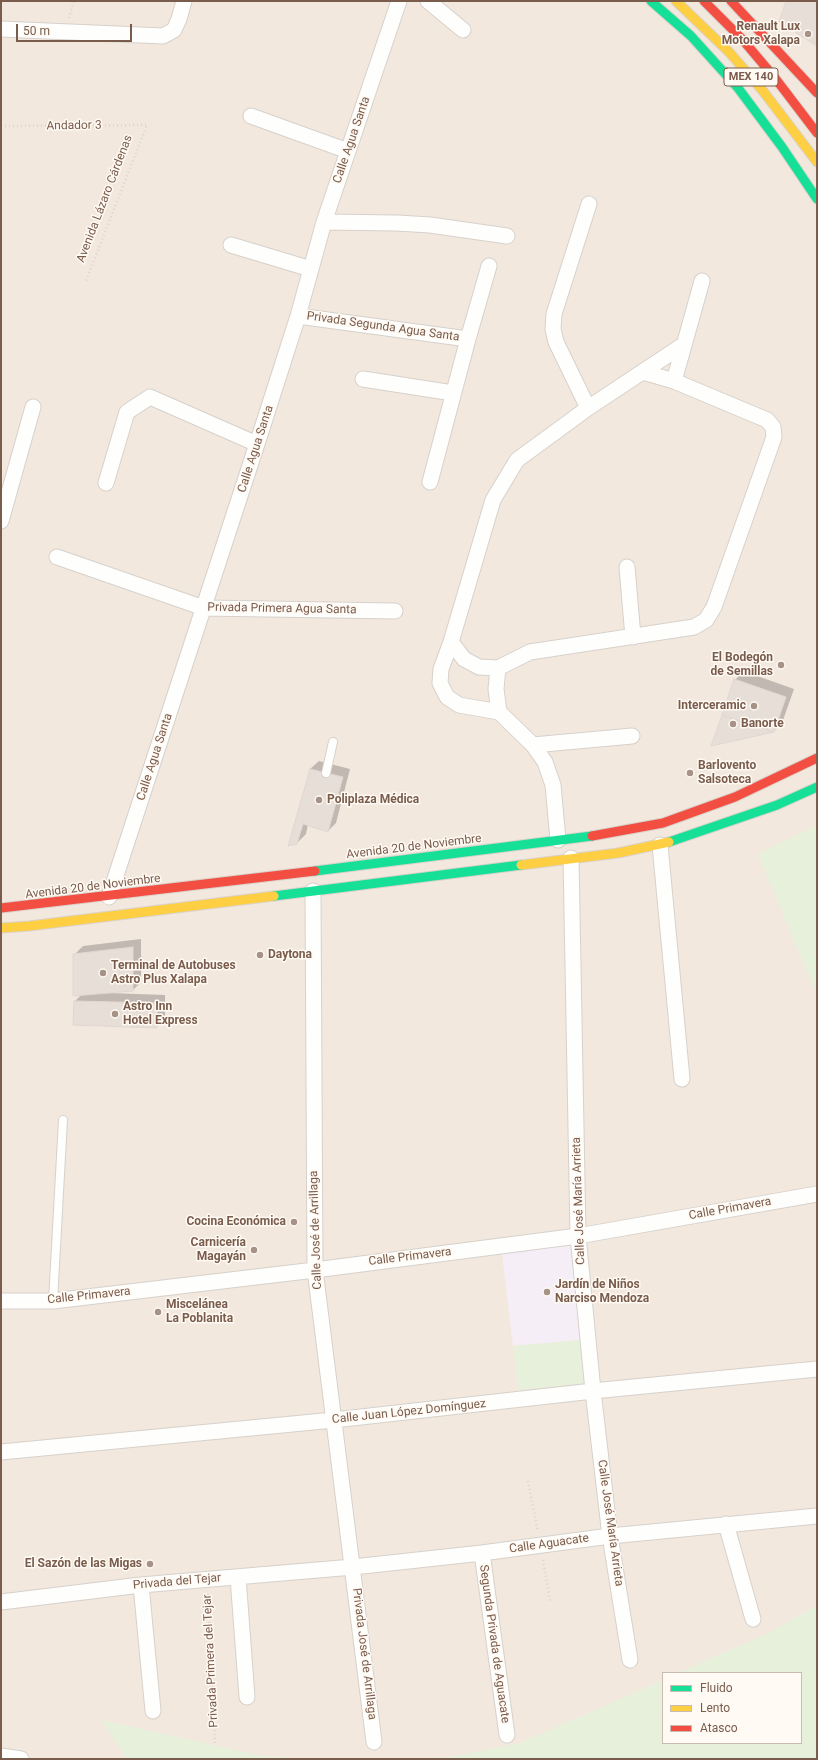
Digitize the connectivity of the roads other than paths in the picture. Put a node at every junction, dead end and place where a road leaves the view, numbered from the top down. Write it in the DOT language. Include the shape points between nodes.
graph roads {
  1 [pos="184,1"];
  2 [pos="399,1"];
  3 [pos="428,1"];
  4 [pos="651,1"];
  5 [pos="676,1"];
  6 [pos="704,1"];
  7 [pos="731,1"];
  8 [pos="1,29"];
  9 [pos="463,30"];
  10 [pos="817,93"];
  11 [pos="251,116"];
  12 [pos="817,133"];
  13 [pos="348,151"];
  14 [pos="817,162"];
  15 [pos="817,199"];
  16 [pos="589,204"];
  17 [pos="324,222"];
  18 [pos="507,236"];
  19 [pos="231,245"];
  20 [pos="489,266"];
  21 [pos="311,269"];
  22 [pos="702,281"];
  23 [pos="298,316"];
  24 [pos="468,339"];
  25 [pos="683,345"];
  26 [pos="643,372"];
  27 [pos="363,379"];
  28 [pos="674,381"];
  29 [pos="453,393"];
  30 [pos="33,407"];
  31 [pos="588,408"];
  32 [pos="258,444"];
  33 [pos="430,482"];
  34 [pos="106,483"];
  35 [pos="4,502"];
  36 [pos="1,521"];
  37 [pos="57,557"];
  38 [pos="627,567"];
  39 [pos="204,608"];
  40 [pos="395,611"];
  41 [pos="633,637"];
  42 [pos="451,642"];
  43 [pos="498,668"];
  44 [pos="499,712"];
  45 [pos="632,736"];
  46 [pos="333,742"];
  47 [pos="533,745"];
  48 [pos="817,758"];
  49 [pos="326,773"];
  50 [pos="817,787"];
  51 [pos="558,840"];
  52 [pos="660,845"];
  53 [pos="571,858"];
  54 [pos="314,891"];
  55 [pos="109,897"];
  56 [pos="1,908"];
  57 [pos="1,928"];
  58 [pos="682,1079"];
  59 [pos="63,1120"];
  60 [pos="817,1194"];
  61 [pos="578,1236"];
  62 [pos="315,1270"];
  63 [pos="53,1300"];
  64 [pos="1,1301"];
  65 [pos="817,1369"];
  66 [pos="593,1391"];
  67 [pos="334,1420"];
  68 [pos="1,1452"];
  69 [pos="817,1516"];
  70 [pos="726,1524"];
  71 [pos="610,1536"];
  72 [pos="482,1553"];
  73 [pos="353,1567"];
  74 [pos="238,1577"];
  75 [pos="141,1585"];
  76 [pos="1,1602"];
  77 [pos="752,1619"];
  78 [pos="630,1660"];
  79 [pos="247,1697"];
  80 [pos="153,1711"];
  81 [pos="507,1735"];
  82 [pos="374,1742"];
  83 [pos="1,1756"];
  84 [pos="21,1759"];
  1 -- 8 [label="street" via="174,30 163,36"];
  2 -- 13 [label="street, Calle Agua Santa"];
  3 -- 9 [label="street"];
  4 -- 15 [label="main road" via="691,36 738,88"];
  5 -- 14 [label="main road, MEX 140" via="729,52 763,91"];
  6 -- 12 [label="main road, MEX 140" via="747,44"];
  7 -- 10 [label="main road"];
  11 -- 13 [label="street"];
  13 -- 17 [label="street, Calle Agua Santa"];
  16 -- 31 [label="street" via="554,314 553,329 556,342"];
  17 -- 18 [label="street" via="403,223"];
  17 -- 21 [label="street, Calle Agua Santa"];
  19 -- 21 [label="street"];
  20 -- 24 [label="street, Privada Segunda Agua Santa"];
  21 -- 23 [label="street, Calle Agua Santa"];
  22 -- 25 [label="street"];
  23 -- 24 [label="street, Privada Segunda Agua Santa"];
  23 -- 32 [label="street, Calle Agua Santa"];
  24 -- 29 [label="street, Privada Segunda Agua Santa"];
  25 -- 26 [label="street"];
  25 -- 28 [label="street"];
  26 -- 28 [label="street"];
  26 -- 31 [label="street"];
  27 -- 29 [label="street"];
  28 -- 41 [label="street" via="767,420 773,427 774,437 714,607 706,620 694,627"];
  29 -- 33 [label="street, Privada Segunda Agua Santa"];
  30 -- 35 [label="street"];
  31 -- 42 [label="street" via="517,460 493,500"];
  32 -- 34 [label="street" via="150,397 127,412"];
  32 -- 39 [label="street, Calle Agua Santa"];
  35 -- 36 [label="street"];
  37 -- 39 [label="street, Privada Primera Agua Santa"];
  38 -- 41 [label="street"];
  39 -- 40 [label="street, Privada Primera Agua Santa"];
  39 -- 55 [label="street, Calle Agua Santa"];
  41 -- 43 [label="street" via="530,652"];
  42 -- 43 [label="street" via="464,659 479,667"];
  42 -- 44 [label="street" via="441,669 440,683 447,697 459,705"];
  43 -- 44 [label="street" via="496,689"];
  44 -- 47 [label="street"];
  45 -- 47 [label="street"];
  46 -- 49 [label="lane"];
  47 -- 51 [label="street" via="545,762 553,785"];
  48 -- 51 [label="main road, Avenida 20 de Noviembre" via="735,797 663,823 614,833"];
  50 -- 52 [label="main road" via="777,805"];
  51 -- 55 [label="main road, Avenida 20 de Noviembre"];
  52 -- 53 [label="main road"];
  52 -- 58 [label="street"];
  53 -- 54 [label="main road"];
  53 -- 61 [label="street, Calle José María Arrieta"];
  54 -- 57 [label="main road"];
  54 -- 62 [label="street, Calle José de Arrillaga"];
  55 -- 56 [label="main road, Avenida 20 de Noviembre"];
  59 -- 63 [label="lane"];
  60 -- 61 [label="street, Calle Primavera"];
  61 -- 62 [label="street, Calle Primavera"];
  61 -- 66 [label="street, Calle José María Arrieta"];
  62 -- 63 [label="street, Calle Primavera"];
  62 -- 67 [label="street, Calle José de Arrillaga"];
  63 -- 64 [label="street, Calle Primavera"];
  65 -- 66 [label="street, Calle Juan López Domínguez"];
  66 -- 67 [label="street, Calle Juan López Domínguez"];
  66 -- 71 [label="street, Calle José María Arrieta"];
  67 -- 68 [label="street, Calle Juan López Domínguez"];
  67 -- 73 [label="street, Calle José de Arrillaga"];
  69 -- 70 [label="street, Calle Aguacate"];
  70 -- 71 [label="street, Calle Aguacate"];
  70 -- 77 [label="street"];
  71 -- 72 [label="street, Calle Aguacate"];
  71 -- 78 [label="street, Calle José María Arrieta"];
  72 -- 73 [label="street, Calle Aguacate"];
  72 -- 81 [label="street, Segunda Privada de Aguacate"];
  73 -- 74 [label="street, Privada del Tejar"];
  73 -- 82 [label="street, Privada José de Arrillaga"];
  74 -- 75 [label="street, Privada del Tejar"];
  74 -- 79 [label="street"];
  75 -- 76 [label="street, Privada del Tejar"];
  75 -- 80 [label="street"];
  83 -- 84 [label="street"];
}
